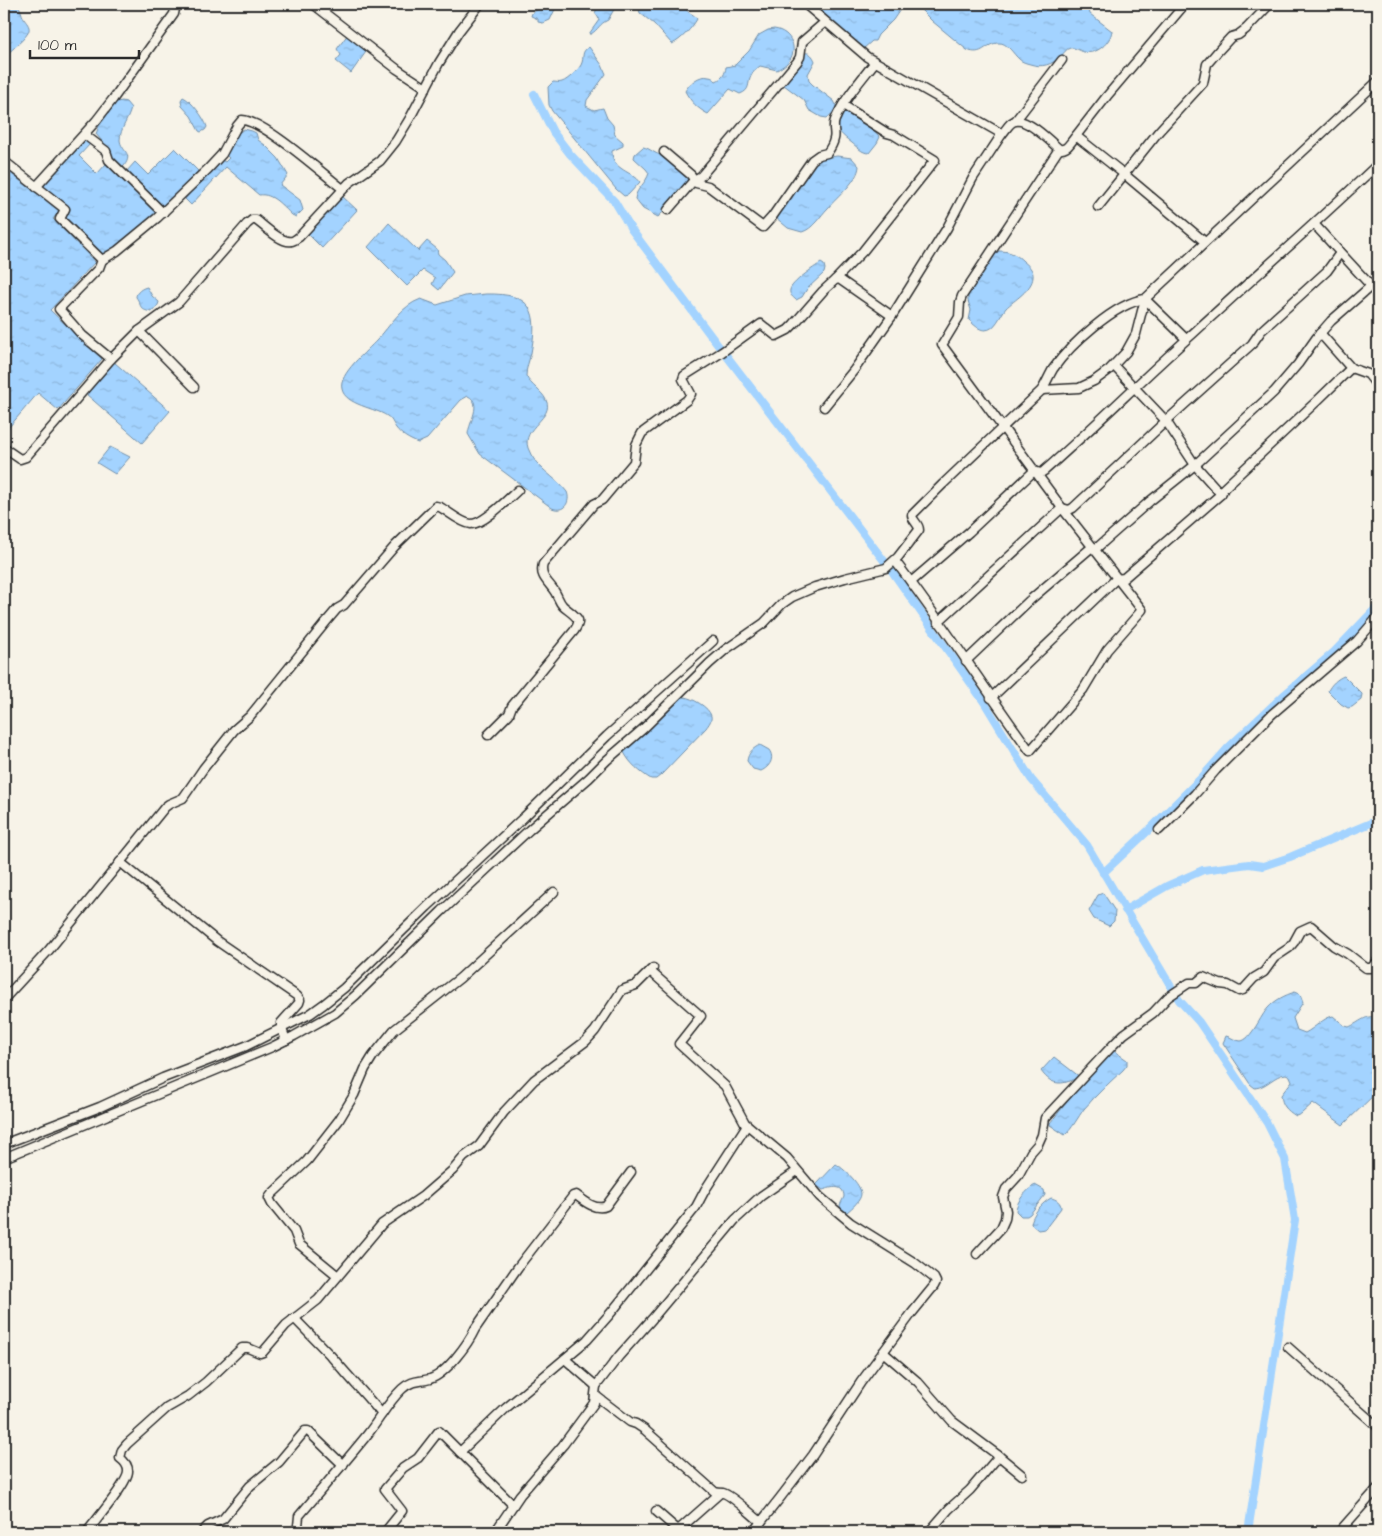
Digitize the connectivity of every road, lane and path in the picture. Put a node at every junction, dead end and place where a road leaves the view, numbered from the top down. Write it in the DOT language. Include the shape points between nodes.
graph roads {
  1 [pos="176,4"];
  2 [pos="313,4"];
  3 [pos="479,4"];
  4 [pos="805,4"];
  5 [pos="1184,4"];
  6 [pos="1270,4"];
  7 [pos="825,22"];
  8 [pos="1062,60"];
  9 [pos="875,62"];
  10 [pos="1378,81"];
  11 [pos="426,88"];
  12 [pos="844,105"];
  13 [pos="1016,120"];
  14 [pos="85,134"];
  15 [pos="1002,134"];
  16 [pos="1076,136"];
  17 [pos="1059,149"];
  18 [pos="664,152"];
  19 [pos="4,161"];
  20 [pos="1378,164"];
  21 [pos="1124,174"];
  22 [pos="694,180"];
  23 [pos="36,187"];
  24 [pos="343,190"];
  25 [pos="1098,207"];
  26 [pos="668,210"];
  27 [pos="162,213"];
  28 [pos="1314,224"];
  29 [pos="1205,242"];
  30 [pos="1340,254"];
  31 [pos="102,260"];
  32 [pos="835,280"];
  33 [pos="1378,281"];
  34 [pos="1370,286"];
  35 [pos="1144,299"];
  36 [pos="892,316"];
  37 [pos="139,331"];
  38 [pos="1320,333"];
  39 [pos="1186,339"];
  40 [pos="111,359"];
  41 [pos="1114,366"];
  42 [pos="1351,368"];
  43 [pos="194,387"];
  44 [pos="1378,387"];
  45 [pos="1135,388"];
  46 [pos="1042,390"];
  47 [pos="824,407"];
  48 [pos="1166,421"];
  49 [pos="1003,426"];
  50 [pos="4,448"];
  51 [pos="1195,465"];
  52 [pos="1034,472"];
  53 [pos="518,490"];
  54 [pos="1221,494"];
  55 [pos="1062,508"];
  56 [pos="1092,547"];
  57 [pos="895,561"];
  58 [pos="1116,579"];
  59 [pos="911,582"];
  60 [pos="1378,617"];
  61 [pos="938,622"];
  62 [pos="713,641"];
  63 [pos="966,660"];
  64 [pos="991,698"];
  65 [pos="488,735"];
  66 [pos="1159,830"];
  67 [pos="120,862"];
  68 [pos="554,892"];
  69 [pos="1378,961"];
  70 [pos="4,1000"];
  71 [pos="282,1028"];
  72 [pos="286,1040"];
  73 [pos="747,1125"];
  74 [pos="4,1144"];
  75 [pos="4,1158"];
  76 [pos="797,1171"];
  77 [pos="631,1172"];
  78 [pos="977,1254"];
  79 [pos="338,1276"];
  80 [pos="294,1318"];
  81 [pos="1288,1347"];
  82 [pos="883,1352"];
  83 [pos="564,1359"];
  84 [pos="596,1386"];
  85 [pos="596,1396"];
  86 [pos="382,1414"];
  87 [pos="1378,1427"];
  88 [pos="460,1452"];
  89 [pos="999,1456"];
  90 [pos="343,1465"];
  91 [pos="1022,1475"];
  92 [pos="1378,1488"];
  93 [pos="719,1494"];
  94 [pos="513,1506"];
  95 [pos="656,1511"];
  96 [pos="761,1522"];
  97 [pos="87,1532"];
  98 [pos="202,1532"];
  99 [pos="294,1532"];
  100 [pos="385,1532"];
  101 [pos="495,1532"];
  102 [pos="678,1532"];
  103 [pos="752,1532"];
  104 [pos="929,1532"];
  105 [pos="1340,1532"];
  1 -- 14 [label="street" via="169,22"];
  2 -- 11 [label="street"];
  3 -- 11 [label="street" via="438,63"];
  4 -- 7 [label="street"];
  5 -- 16 [label="street"];
  6 -- 21 [label="street" via="1246,29 1230,37 1207,64 1203,83"];
  7 -- 9 [label="street"];
  7 -- 22 [label="street" via="802,42 797,62 707,170"];
  8 -- 13 [label="street"];
  9 -- 12 [label="street"];
  9 -- 15 [label="street"];
  10 -- 29 [label="street"];
  11 -- 24 [label="street" via="396,141 380,160"];
  12 -- 22 [label="street" via="834,123 834,141 827,153 812,160 763,226 708,186"];
  12 -- 32 [label="street" via="935,160 863,251"];
  13 -- 15 [label="street"];
  13 -- 17 [label="street" via="1028,123"];
  14 -- 23 [label="street"];
  14 -- 27 [label="street" via="106,151 109,160"];
  15 -- 36 [label="street"];
  16 -- 17 [label="street" via="1067,147"];
  16 -- 21 [label="street"];
  17 -- 49 [label="street" via="962,296 957,322 942,345"];
  18 -- 22 [label="street"];
  19 -- 23 [label="street"];
  20 -- 28 [label="street"];
  21 -- 25 [label="street"];
  21 -- 29 [label="street"];
  22 -- 26 [label="street"];
  23 -- 31 [label="street" via="65,209 60,219"];
  24 -- 27 [label="street" via="274,135 242,120 222,154"];
  24 -- 37 [label="street" via="293,241 280,238 256,220 246,224 179,302"];
  27 -- 31 [label="street"];
  28 -- 30 [label="street"];
  28 -- 39 [label="street"];
  29 -- 35 [label="street"];
  30 -- 34 [label="street"];
  30 -- 48 [label="street" via="1327,271 1261,331 1252,344"];
  31 -- 40 [label="street" via="99,268 59,309 82,336"];
  32 -- 36 [label="street"];
  32 -- 65 [label="street" via="788,330 776,336 761,324 684,376 690,396 642,433 636,445 634,462 543,564 544,577 578,624 509,714"];
  33 -- 34 [label="street"];
  34 -- 38 [label="street"];
  35 -- 39 [label="street"];
  35 -- 41 [label="street" via="1136,334"];
  35 -- 46 [label="street" via="1119,308 1084,336 1056,365"];
  36 -- 47 [label="street"];
  37 -- 40 [label="street"];
  37 -- 43 [label="street"];
  38 -- 42 [label="street"];
  38 -- 51 [label="street" via="1274,392"];
  39 -- 45 [label="street"];
  40 -- 50 [label="street" via="26,456 20,459"];
  41 -- 45 [label="street"];
  41 -- 46 [label="street" via="1079,388"];
  42 -- 44 [label="street" via="1368,374"];
  42 -- 54 [label="street"];
  45 -- 48 [label="street"];
  45 -- 52 [label="street" via="1044,471"];
  46 -- 49 [label="street"];
  48 -- 51 [label="street"];
  48 -- 55 [label="street" via="1073,508"];
  49 -- 52 [label="street"];
  49 -- 57 [label="street" via="912,515 919,530"];
  51 -- 54 [label="street"];
  51 -- 56 [label="street" via="1097,548"];
  52 -- 55 [label="street"];
  52 -- 59 [label="street"];
  53 -- 67 [label="street" via="476,523 470,524 436,506 337,609 250,716 228,737 183,798 165,808"];
  54 -- 58 [label="street" via="1124,578"];
  55 -- 56 [label="street"];
  55 -- 61 [label="street"];
  56 -- 58 [label="street"];
  56 -- 63 [label="street"];
  57 -- 59 [label="street"];
  57 -- 72 [label="street" via="878,571 800,592 782,604 764,623 710,663 356,995 335,1013"];
  58 -- 64 [label="street"];
  58 -- 64 [label="street" via="1142,610 1107,650 1083,690 1030,751"];
  59 -- 61 [label="street"];
  60 -- 66 [label="street" via="1357,641 1272,714"];
  61 -- 63 [label="street"];
  62 -- 71 [label="street" via="607,736 344,988 310,1014"];
  63 -- 64 [label="street"];
  67 -- 70 [label="street"];
  67 -- 71 [label="street" via="217,941 297,996 299,1004 281,1023"];
  68 -- 79 [label="street" via="460,978 394,1030 373,1056 340,1120 307,1161 272,1194 272,1204 294,1231 299,1244"];
  69 -- 78 [label="street" via="1371,968 1366,968 1311,926 1300,931 1289,948 1274,958 1264,972 1243,990 1203,977 1168,997 1153,1013 1124,1034 1045,1118 1038,1144 1006,1189 1003,1197 1006,1219 1002,1228"];
  71 -- 72 [label="street"];
  71 -- 74 [label="street" via="223,1056"];
  72 -- 75 [label="street"];
  73 -- 76 [label="street" via="787,1158"];
  73 -- 79 [label="street" via="725,1086 679,1044 701,1016 652,969 636,985 622,990 586,1041 534,1080 504,1112 479,1146 423,1196 382,1224"];
  73 -- 83 [label="street" via="685,1222 600,1325"];
  76 -- 82 [label="street" via="842,1216 915,1263 936,1282"];
  76 -- 84 [label="street" via="734,1220"];
  77 -- 86 [label="street" via="602,1208 573,1196 448,1366 439,1375 408,1384"];
  79 -- 80 [label="street" via="318,1300"];
  80 -- 86 [label="street"];
  80 -- 97 [label="street" via="263,1352 242,1348 206,1382 167,1408 127,1444 120,1458 128,1473"];
  81 -- 87 [label="street"];
  82 -- 89 [label="street" via="918,1382 952,1421"];
  82 -- 96 [label="street" via="813,1455"];
  83 -- 84 [label="street"];
  83 -- 88 [label="street"];
  84 -- 85 [label="street"];
  85 -- 93 [label="street" via="645,1430"];
  85 -- 94 [label="street" via="563,1445"];
  86 -- 90 [label="street"];
  88 -- 94 [label="street"];
  88 -- 100 [label="street" via="439,1431 418,1458 388,1484 386,1493 402,1510"];
  89 -- 91 [label="street"];
  89 -- 104 [label="street"];
  90 -- 98 [label="street" via="305,1431 279,1462 250,1486 223,1519"];
  90 -- 99 [label="street" via="299,1516"];
  92 -- 105 [label="street"];
  93 -- 96 [label="street" via="724,1493"];
  93 -- 102 [label="street"];
  94 -- 101 [label="street"];
  95 -- 102 [label="street"];
  96 -- 103 [label="street"];
}
